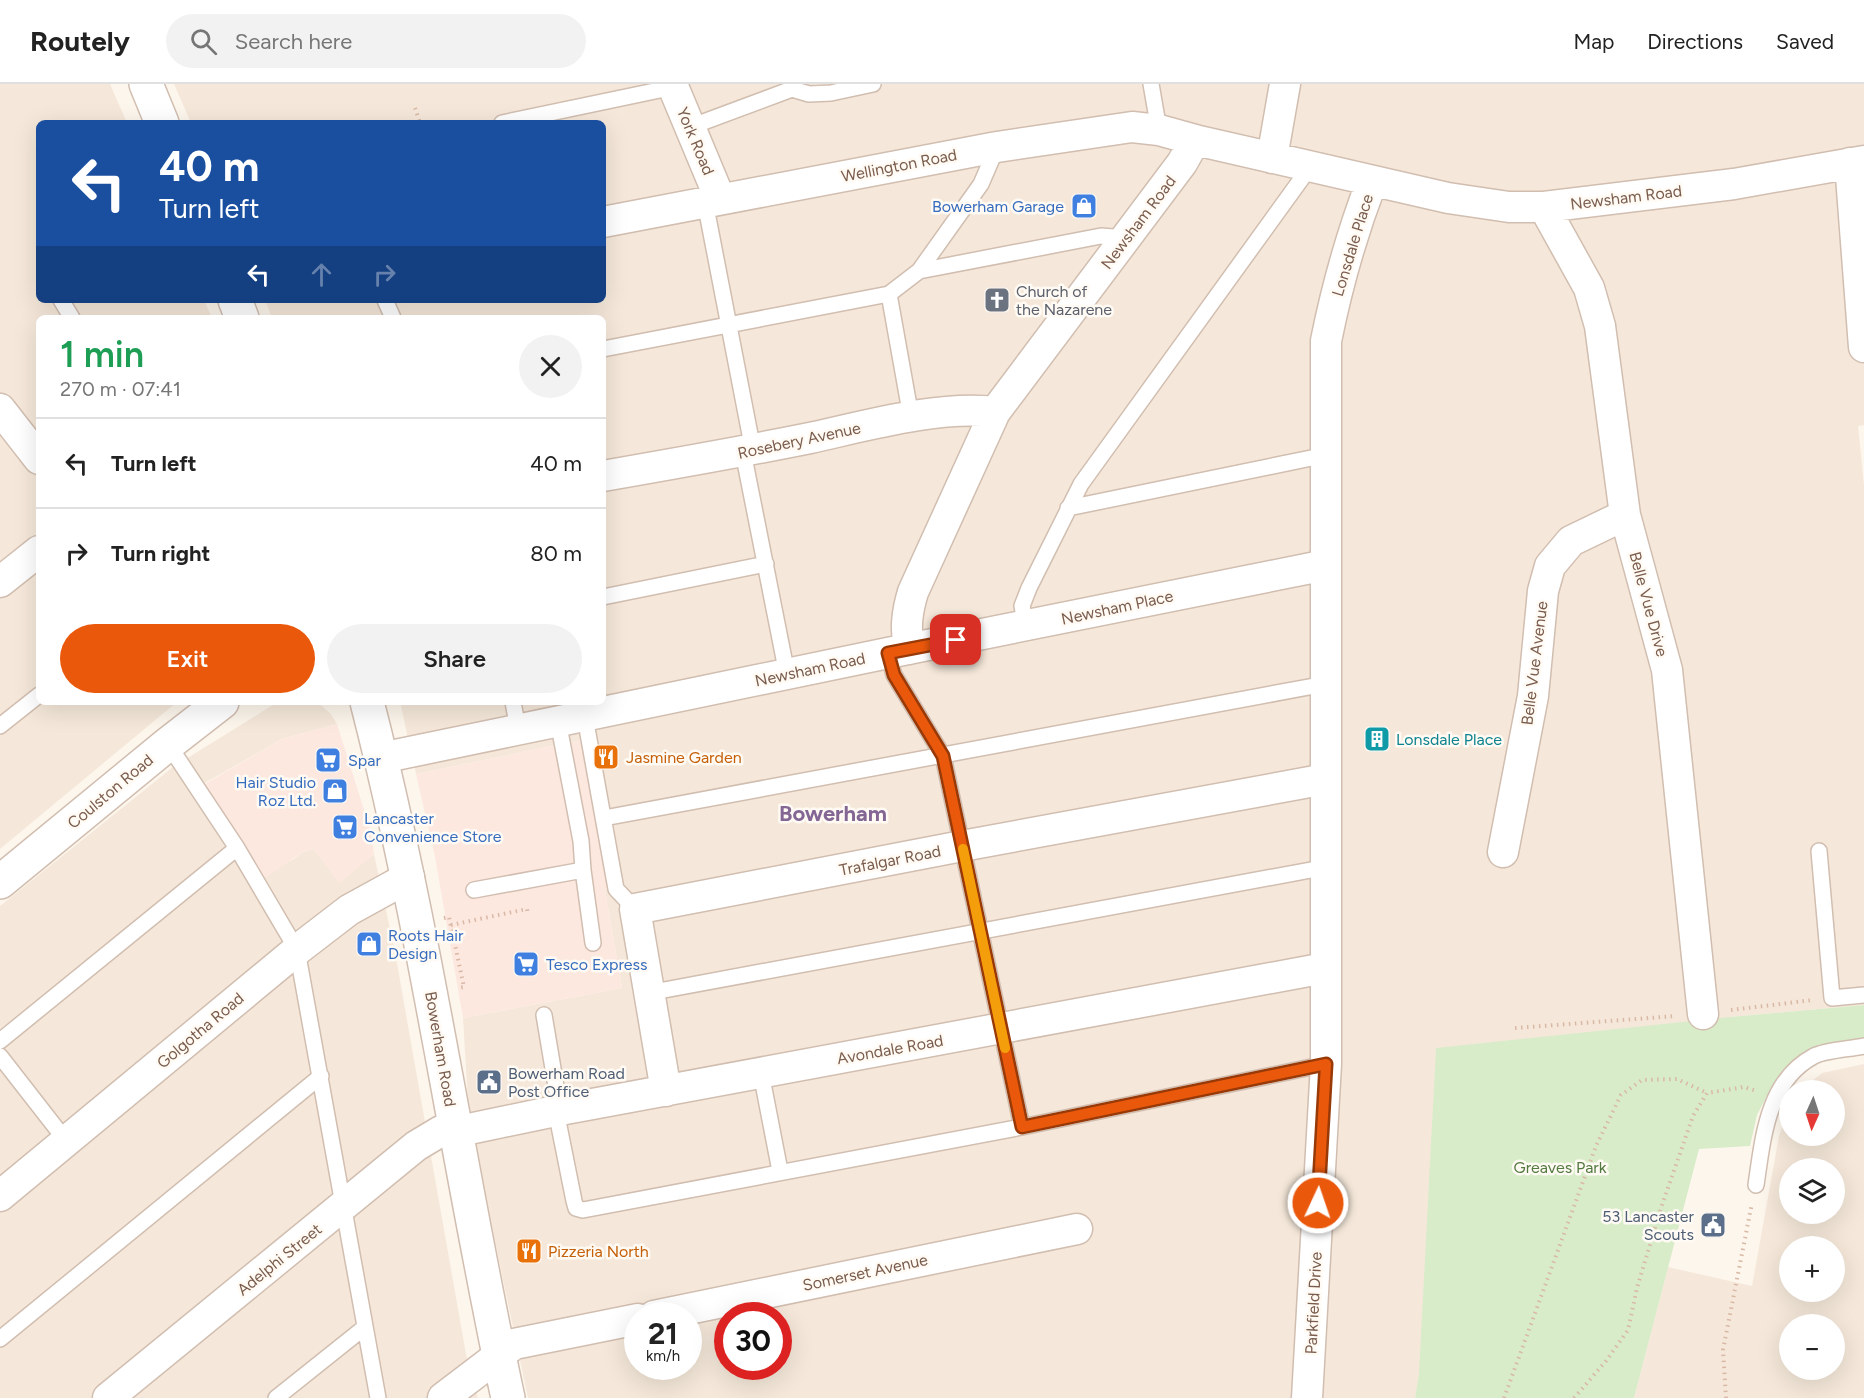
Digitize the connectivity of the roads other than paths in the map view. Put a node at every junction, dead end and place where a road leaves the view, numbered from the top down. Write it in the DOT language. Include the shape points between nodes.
graph roads {
  1 [pos="146,84"];
  2 [pos="873,84"];
  3 [pos="1151,84"];
  4 [pos="1285,84"];
  5 [pos="673,86"];
  6 [pos="161,120"];
  7 [pos="516,120"];
  8 [pos="690,128"];
  9 [pos="1159,130"];
  10 [pos="1195,140"];
  11 [pos="997,147"];
  12 [pos="1272,158"];
  13 [pos="1857,162"];
  14 [pos="1310,166"];
  15 [pos="1372,181"];
  16 [pos="712,200"];
  17 [pos="1544,207"];
  18 [pos="606,221"];
  19 [pos="1126,238"];
  20 [pos="919,271"];
  21 [pos="889,294"];
  22 [pos="729,324"];
  23 [pos="1864,347"];
  24 [pos="606,348"];
  25 [pos="995,412"];
  26 [pos="911,417"];
  27 [pos="5,426"];
  28 [pos="748,451"];
  29 [pos="1326,455"];
  30 [pos="36,456"];
  31 [pos="606,475"];
  32 [pos="1068,508"];
  33 [pos="1625,515"];
  34 [pos="36,553"];
  35 [pos="766,564"];
  36 [pos="1326,565"];
  37 [pos="0,582"];
  38 [pos="606,596"];
  39 [pos="1026,627"];
  40 [pos="898,651"];
  41 [pos="787,674"];
  42 [pos="1325,684"];
  43 [pos="36,697"];
  44 [pos="218,705"];
  45 [pos="368,705"];
  46 [pos="515,716"];
  47 [pos="572,719"];
  48 [pos="0,726"];
  49 [pos="168,744"];
  50 [pos="943,756"];
  51 [pos="381,758"];
  52 [pos="1326,779"];
  53 [pos="604,818"];
  54 [pos="962,846"];
  55 [pos="237,848"];
  56 [pos="1819,851"];
  57 [pos="1503,852"];
  58 [pos="1327,867"];
  59 [pos="583,870"];
  60 [pos="409,877"];
  61 [pos="0,882"];
  62 [pos="474,890"];
  63 [pos="635,909"];
  64 [pos="980,932"];
  65 [pos="593,943"];
  66 [pos="297,950"];
  67 [pos="1325,968"];
  68 [pos="648,993"];
  69 [pos="1864,995"];
  70 [pos="1703,1014"];
  71 [pos="544,1015"];
  72 [pos="1000,1029"];
  73 [pos="0,1041"];
  74 [pos="1864,1046"];
  75 [pos="0,1056"];
  76 [pos="1326,1064"];
  77 [pos="761,1073"];
  78 [pos="321,1076"];
  79 [pos="666,1091"];
  80 [pos="558,1110"];
  81 [pos="1022,1127"];
  82 [pos="455,1130"];
  83 [pos="67,1142"];
  84 [pos="780,1171"];
  85 [pos="1756,1185"];
  86 [pos="0,1196"];
  87 [pos="344,1207"];
  88 [pos="1077,1229"];
  89 [pos="702,1306"];
  90 [pos="624,1322"];
  91 [pos="365,1327"];
  92 [pos="0,1339"];
  93 [pos="499,1355"];
  94 [pos="108,1398"];
  95 [pos="276,1398"];
  96 [pos="378,1398"];
  97 [pos="443,1398"];
  98 [pos="508,1398"];
  99 [pos="1307,1398"];
  1 -- 6 [label="street"];
  2 -- 8 [label="lane" via="831,93 809,94 792,89"];
  3 -- 9 [label="lane"];
  4 -- 12 [label="street"];
  5 -- 7 [label="lane"];
  5 -- 8 [label="street, York Road"];
  8 -- 16 [label="street, York Road"];
  9 -- 10 [label="street, Wellington Road"];
  9 -- 11 [label="street, Wellington Road" via="1132,127"];
  10 -- 12 [label="street, Newsham Road"];
  10 -- 19 [label="street, Newsham Road"];
  11 -- 16 [label="street, Wellington Road"];
  11 -- 20 [label="lane" via="981,184"];
  12 -- 14 [label="street, Newsham Road"];
  13 -- 17 [label="street, Newsham Road" via="1734,184"];
  13 -- 23 [label="street"];
  14 -- 15 [label="street, Newsham Road"];
  14 -- 32 [label="lane" via="1087,475"];
  15 -- 17 [label="street, Newsham Road" via="1448,198 1509,207"];
  15 -- 29 [label="street, Lonsdale Place" via="1342,270 1326,341"];
  16 -- 18 [label="street, Wellington Road"];
  16 -- 22 [label="lane"];
  17 -- 33 [label="street, Belle Vue Drive" via="1589,288 1600,326"];
  19 -- 20 [label="lane" via="1101,236"];
  19 -- 25 [label="street, Newsham Road"];
  20 -- 21 [label="lane"];
  21 -- 22 [label="lane"];
  21 -- 26 [label="lane"];
  22 -- 24 [label="lane"];
  22 -- 28 [label="lane"];
  25 -- 26 [label="street, Rosebery Avenue" via="978,410"];
  25 -- 40 [label="street, Newsham Road" via="913,592 906,633"];
  26 -- 28 [label="street, Rosebery Avenue"];
  27 -- 30 [label="street"];
  28 -- 31 [label="street, Rosebery Avenue"];
  28 -- 35 [label="lane"];
  29 -- 32 [label="lane"];
  29 -- 36 [label="street, Lonsdale Place"];
  32 -- 39 [label="lane" via="1022,606"];
  33 -- 57 [label="street, Belle Vue Avenue" via="1571,541 1550,566 1542,591 1533,696"];
  33 -- 70 [label="street, Belle Vue Drive" via="1667,670"];
  34 -- 37 [label="street"];
  35 -- 38 [label="lane"];
  35 -- 41 [label="lane"];
  36 -- 39 [label="street, Newsham Place"];
  36 -- 42 [label="street, Lonsdale Place"];
  39 -- 40 [label="street, Newsham Place"];
  40 -- 41 [label="street, Newsham Road"];
  40 -- 50 [label="lane" via="894,675"];
  41 -- 47 [label="street, Newsham Road"];
  42 -- 50 [label="lane"];
  42 -- 52 [label="street, Lonsdale Place"];
  43 -- 48 [label="lane"];
  44 -- 49 [label="street, Coulston Road"];
  45 -- 51 [label="street, Bowerham Road"];
  46 -- 47 [label="street, Newsham Road"];
  46 -- 51 [label="street, Newsham Road"];
  47 -- 53 [label="lane"];
  47 -- 59 [label="lane"];
  49 -- 55 [label="lane"];
  49 -- 61 [label="street, Coulston Road"];
  50 -- 53 [label="lane"];
  50 -- 54 [label="lane"];
  51 -- 60 [label="street, Bowerham Road"];
  52 -- 54 [label="street, Trafalgar Road"];
  52 -- 58 [label="street, Lonsdale Place"];
  53 -- 63 [label="lane" via="616,889"];
  54 -- 63 [label="street, Trafalgar Road"];
  54 -- 64 [label="lane"];
  55 -- 66 [label="lane"];
  55 -- 73 [label="lane"];
  56 -- 69 [label="lane" via="1832,998"];
  58 -- 64 [label="lane"];
  58 -- 67 [label="street, Lonsdale Place"];
  59 -- 62 [label="lane"];
  59 -- 65 [label="lane"];
  60 -- 66 [label="street, Golgotha Road" via="349,910"];
  60 -- 82 [label="street, Bowerham Road"];
  63 -- 68 [label="street"];
  64 -- 68 [label="lane"];
  64 -- 72 [label="lane"];
  66 -- 78 [label="lane"];
  66 -- 83 [label="street, Golgotha Road"];
  67 -- 72 [label="street, Avondale Road"];
  67 -- 76 [label="street, Lonsdale Place"];
  68 -- 79 [label="street"];
  71 -- 80 [label="lane"];
  72 -- 77 [label="street, Avondale Road"];
  72 -- 81 [label="lane"];
  74 -- 85 [label="lane" via="1815,1056 1790,1074 1774,1098"];
  75 -- 83 [label="lane"];
  76 -- 81 [label="lane"];
  76 -- 99 [label="street, Parkfield Drive"];
  77 -- 79 [label="street, Avondale Road"];
  77 -- 84 [label="lane"];
  78 -- 87 [label="lane"];
  78 -- 92 [label="lane"];
  79 -- 80 [label="street, Avondale Road"];
  80 -- 82 [label="street, Avondale Road"];
  80 -- 84 [label="lane" via="574,1201 576,1208 583,1210"];
  81 -- 84 [label="lane"];
  82 -- 87 [label="street, Adelphi Street" via="441,1131 416,1146"];
  82 -- 93 [label="street, Bowerham Road"];
  83 -- 86 [label="street, Golgotha Road"];
  87 -- 91 [label="lane"];
  87 -- 94 [label="street, Adelphi Street"];
  88 -- 89 [label="street, Somerset Avenue"];
  90 -- 93 [label="street" via="514,1344"];
  91 -- 95 [label="lane"];
  91 -- 96 [label="lane"];
  93 -- 97 [label="street"];
  93 -- 98 [label="street, Bowerham Road"];
}
